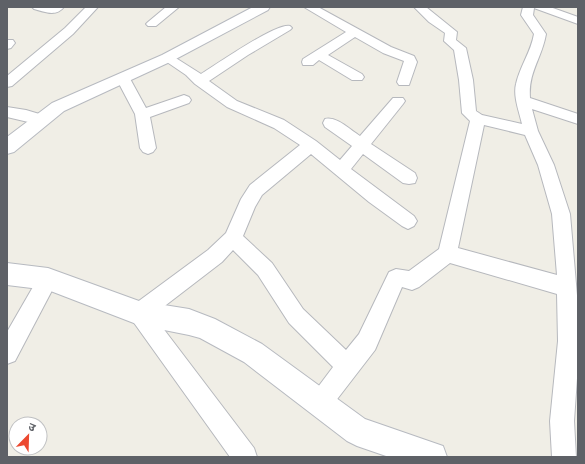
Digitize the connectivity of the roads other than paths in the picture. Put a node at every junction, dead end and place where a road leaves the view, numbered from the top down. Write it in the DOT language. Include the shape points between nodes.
graph roads {
  1 [pos="38,7"];
  2 [pos="58,7"];
  3 [pos="92,7"];
  4 [pos="173,7"];
  5 [pos="261,7"];
  6 [pos="310,7"];
  7 [pos="420,7"];
  8 [pos="529,7"];
  9 [pos="539,7"];
  10 [pos="578,20"];
  11 [pos="152,24"];
  12 [pos="286,28"];
  13 [pos="354,32"];
  14 [pos="319,55"];
  15 [pos="167,58"];
  16 [pos="308,62"];
  17 [pos="357,77"];
  18 [pos="123,78"];
  19 [pos="200,81"];
  20 [pos="404,82"];
  21 [pos="7,83"];
  22 [pos="184,100"];
  23 [pos="398,101"];
  24 [pos="523,101"];
  25 [pos="7,112"];
  26 [pos="142,114"];
  27 [pos="478,119"];
  28 [pos="578,119"];
  29 [pos="41,120"];
  30 [pos="330,122"];
  31 [pos="531,131"];
  32 [pos="362,144"];
  33 [pos="311,145"];
  34 [pos="7,147"];
  35 [pos="148,148"];
  36 [pos="341,170"];
  37 [pos="410,178"];
  38 [pos="408,221"];
  39 [pos="232,238"];
  40 [pos="447,254"];
  41 [pos="7,274"];
  42 [pos="48,279"];
  43 [pos="567,287"];
  44 [pos="139,313"];
  45 [pos="7,354"];
  46 [pos="347,366"];
  47 [pos="320,403"];
  48 [pos="570,426"];
  49 [pos="245,457"];
  50 [pos="432,457"];
  51 [pos="564,457"];
  1 -- 2 [label="street" via="55,10"];
  3 -- 21 [label="street" via="69,31"];
  4 -- 11 [label="street"];
  5 -- 15 [label="main road"];
  6 -- 13 [label="street"];
  7 -- 27 [label="street" via="450,32 450,41 460,48 469,113"];
  8 -- 24 [label="street" via="527,16 538,30 540,39 522,85"];
  9 -- 10 [label="street"];
  12 -- 19 [label="street"];
  13 -- 14 [label="street"];
  13 -- 20 [label="street" via="410,59"];
  14 -- 16 [label="street"];
  14 -- 17 [label="street"];
  15 -- 18 [label="main road"];
  15 -- 19 [label="street" via="191,72"];
  18 -- 26 [label="street"];
  18 -- 29 [label="main road" via="58,107"];
  19 -- 33 [label="street" via="232,104 279,124"];
  22 -- 26 [label="street"];
  23 -- 32 [label="street"];
  24 -- 28 [label="street"];
  24 -- 31 [label="street"];
  25 -- 29 [label="street"];
  26 -- 35 [label="street"];
  27 -- 31 [label="street"];
  27 -- 40 [label="street"];
  29 -- 34 [label="main road"];
  30 -- 32 [label="street"];
  31 -- 43 [label="street" via="546,164 561,214"];
  32 -- 36 [label="street"];
  32 -- 37 [label="street"];
  33 -- 36 [label="street"];
  33 -- 39 [label="street" via="250,198"];
  36 -- 38 [label="street"];
  39 -- 44 [label="street" via="205,264"];
  39 -- 46 [label="street" via="265,269 296,316"];
  40 -- 43 [label="street"];
  40 -- 46 [label="street" via="412,281 396,278 367,342"];
  41 -- 42 [label="main road"];
  42 -- 44 [label="main road"];
  42 -- 45 [label="street"];
  43 -- 48 [label="street"];
  44 -- 47 [label="main road" via="189,322 223,335 253,353"];
  44 -- 49 [label="street"];
  46 -- 47 [label="street"];
  47 -- 50 [label="main road" via="358,431"];
  48 -- 51 [label="street"];
}
